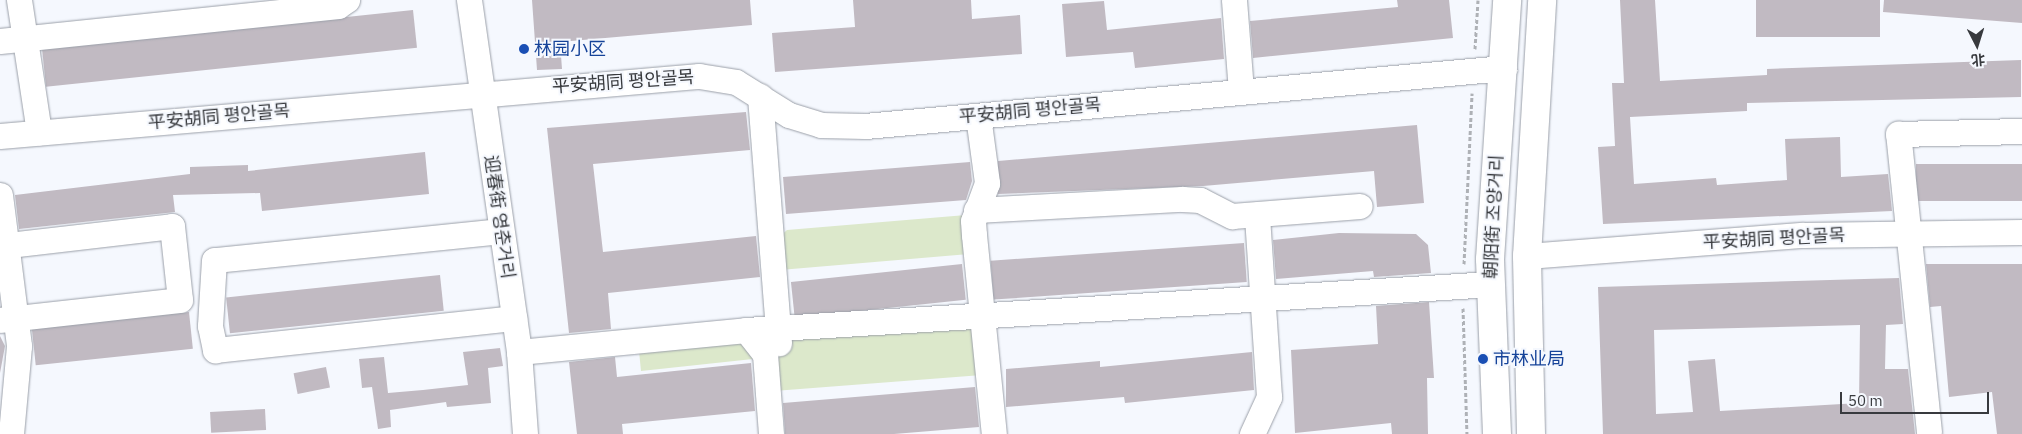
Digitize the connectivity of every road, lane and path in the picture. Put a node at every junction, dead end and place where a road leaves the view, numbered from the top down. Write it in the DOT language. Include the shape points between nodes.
graph roads {
  1 [pos="19,0"];
  2 [pos="347,0"];
  3 [pos="469,0"];
  4 [pos="1234,0"];
  5 [pos="1507,0"];
  6 [pos="1542,0"];
  7 [pos="198,10"];
  8 [pos="25,38"];
  9 [pos="0,41"];
  10 [pos="1504,68"];
  11 [pos="1240,92"];
  12 [pos="481,94"];
  13 [pos="760,96"];
  14 [pos="978,116"];
  15 [pos="2022,131"];
  16 [pos="39,133"];
  17 [pos="0,136"];
  18 [pos="0,196"];
  19 [pos="1360,206"];
  20 [pos="976,210"];
  21 [pos="1257,214"];
  22 [pos="501,231"];
  23 [pos="2022,232"];
  24 [pos="1905,234"];
  25 [pos="4,245"];
  26 [pos="1527,256"];
  27 [pos="1491,284"];
  28 [pos="1263,297"];
  29 [pos="984,314"];
  30 [pos="514,318"];
  31 [pos="8,319"];
  32 [pos="781,326"];
  33 [pos="746,330"];
  34 [pos="519,352"];
  35 [pos="765,354"];
  36 [pos="1929,432"];
  37 [pos="10,434"];
  38 [pos="525,434"];
  39 [pos="771,434"];
  40 [pos="994,434"];
  41 [pos="1252,434"];
  42 [pos="1497,434"];
  43 [pos="1531,434"];
  1 -- 8 [label="street"];
  2 -- 7 [label="street" via="338,6"];
  3 -- 12 [label="street, 迎春街 영춘거리"];
  4 -- 11 [label="street"];
  5 -- 10 [label="main road, 朝阳街 조양거리"];
  6 -- 26 [label="main road, 朝阳街 조양거리"];
  7 -- 8 [label="street"];
  8 -- 9 [label="street"];
  8 -- 16 [label="street"];
  10 -- 11 [label="street, 平安胡同 평안골목"];
  10 -- 27 [label="main road, 朝阳街 조양거리"];
  11 -- 14 [label="street, 平安胡同 평안골목"];
  12 -- 13 [label="street, 平安胡同 평안골목" via="698,76 736,82"];
  12 -- 16 [label="street, 平安胡同 평안골목"];
  12 -- 22 [label="street, 迎春街 영춘거리"];
  13 -- 14 [label="street, 平安胡同 평안골목" via="789,115 821,125"];
  13 -- 32 [label="street"];
  14 -- 20 [label="street" via="987,183"];
  15 -- 24 [label="street" via="1898,134"];
  16 -- 17 [label="street, 平安胡同 평안골목"];
  18 -- 25 [label="street"];
  19 -- 21 [label="street"];
  20 -- 21 [label="street" via="1182,199 1200,200 1232,216"];
  20 -- 29 [label="street" via="974,235"];
  21 -- 28 [label="street"];
  22 -- 30 [label="street, 迎春街 영춘거리"];
  22 -- 30 [label="street" via="214,260 210,326 214,350"];
  23 -- 24 [label="street, 平安胡同 평안골목"];
  24 -- 26 [label="street, 平安胡同 평안골목" via="1803,234"];
  24 -- 36 [label="street"];
  25 -- 31 [label="street"];
  25 -- 31 [label="street" via="172,226 180,300"];
  26 -- 43 [label="main road, 朝阳街 조양거리"];
  27 -- 28 [label="street"];
  27 -- 42 [label="main road, 朝阳街 조양거리"];
  28 -- 29 [label="street"];
  28 -- 41 [label="street" via="1269,397 1268,408"];
  29 -- 32 [label="street"];
  29 -- 40 [label="street"];
  30 -- 34 [label="street, 迎春街 영춘거리"];
  31 -- 37 [label="street" via="19,346"];
  32 -- 33 [label="street"];
  32 -- 35 [label="street" via="780,342"];
  33 -- 34 [label="street"];
  33 -- 35 [label="street"];
  34 -- 38 [label="street, 迎春街 영춘거리"];
  35 -- 39 [label="street"];
}
